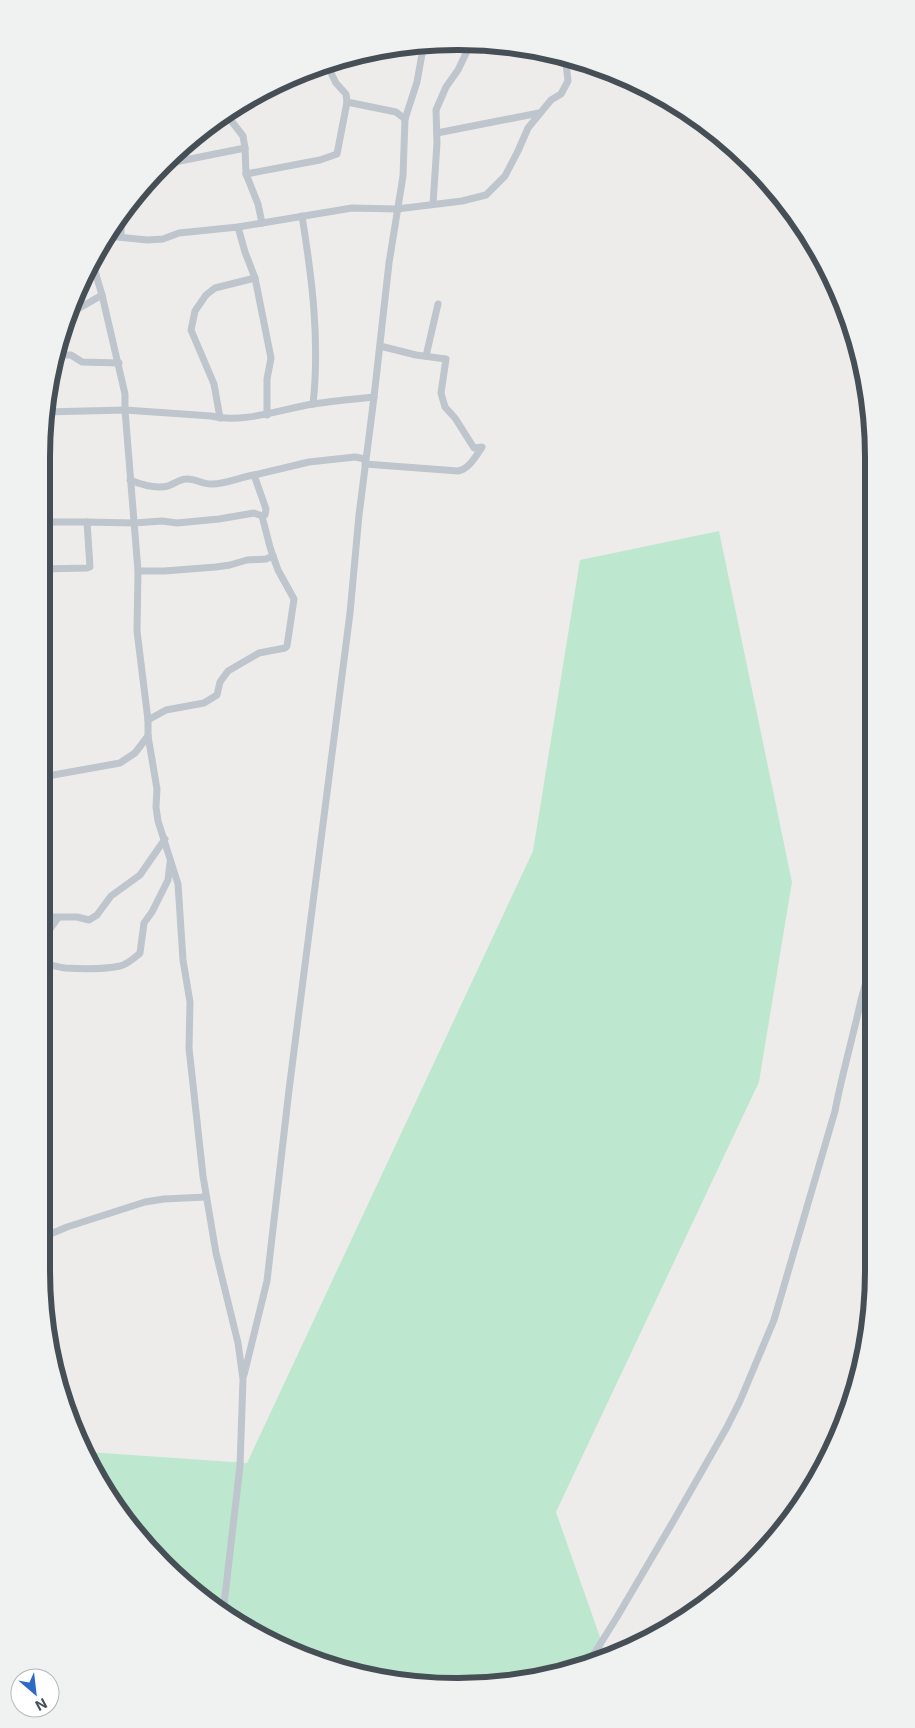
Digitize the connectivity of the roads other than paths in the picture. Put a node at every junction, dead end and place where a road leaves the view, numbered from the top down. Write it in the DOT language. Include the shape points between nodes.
graph roads {
  1 [pos="467,50"];
  2 [pos="422,52"];
  3 [pos="566,65"];
  4 [pos="330,71"];
  5 [pos="346,102"];
  6 [pos="540,113"];
  7 [pos="405,119"];
  8 [pos="230,120"];
  9 [pos="437,133"];
  10 [pos="245,148"];
  11 [pos="177,162"];
  12 [pos="246,174"];
  13 [pos="433,204"];
  14 [pos="397,209"];
  15 [pos="302,216"];
  16 [pos="262,222"];
  17 [pos="238,227"];
  18 [pos="121,228"];
  19 [pos="116,237"];
  20 [pos="121,237"];
  21 [pos="95,272"];
  22 [pos="255,278"];
  23 [pos="102,295"];
  24 [pos="438,304"];
  25 [pos="79,308"];
  26 [pos="380,346"];
  27 [pos="63,355"];
  28 [pos="426,356"];
  29 [pos="118,363"];
  30 [pos="374,397"];
  31 [pos="313,404"];
  32 [pos="125,410"];
  33 [pos="52,412"];
  34 [pos="267,415"];
  35 [pos="220,418"];
  36 [pos="365,461"];
  37 [pos="254,475"];
  38 [pos="130,480"];
  39 [pos="262,516"];
  40 [pos="50,522"];
  41 [pos="87,522"];
  42 [pos="134,524"];
  43 [pos="273,556"];
  44 [pos="50,569"];
  45 [pos="138,571"];
  46 [pos="148,720"];
  47 [pos="148,736"];
  48 [pos="50,776"];
  49 [pos="165,839"];
  50 [pos="171,859"];
  51 [pos="50,918"];
  52 [pos="58,918"];
  53 [pos="50,929"];
  54 [pos="50,964"];
  55 [pos="865,983"];
  56 [pos="206,1197"];
  57 [pos="50,1234"];
  58 [pos="244,1379"];
  59 [pos="224,1604"];
  60 [pos="594,1654"];
  1 -- 9 [label="street" via="436,110"];
  2 -- 7 [label="street" via="417,82"];
  3 -- 6 [label="street" via="568,81 561,94"];
  4 -- 5 [label="street" via="346,94"];
  5 -- 7 [label="street" via="396,112"];
  5 -- 12 [label="street" via="337,154"];
  6 -- 9 [label="street"];
  6 -- 13 [label="street" via="528,128 505,176 486,195"];
  7 -- 14 [label="street" via="403,176"];
  8 -- 10 [label="street" via="243,136"];
  9 -- 13 [label="street"];
  10 -- 11 [label="street"];
  10 -- 12 [label="street"];
  12 -- 16 [label="street"];
  13 -- 14 [label="street"];
  14 -- 15 [label="street" via="352,208"];
  14 -- 26 [label="street"];
  15 -- 16 [label="street"];
  15 -- 31 [label="street" via="315,325"];
  16 -- 17 [label="street"];
  17 -- 20 [label="street" via="179,233 163,239"];
  17 -- 22 [label="street"];
  18 -- 20 [label="street"];
  19 -- 20 [label="street"];
  21 -- 23 [label="street"];
  22 -- 34 [label="street" via="271,358 267,379"];
  22 -- 35 [label="street" via="215,288 195,311 191,330 214,384"];
  23 -- 25 [label="street"];
  23 -- 29 [label="street"];
  24 -- 28 [label="street"];
  26 -- 28 [label="street"];
  26 -- 30 [label="street"];
  27 -- 29 [label="street" via="71,355 82,362"];
  28 -- 36 [label="street" via="446,359 441,393 445,407 474,448 482,447 464,470 458,471"];
  29 -- 32 [label="street"];
  30 -- 31 [label="street"];
  30 -- 36 [label="street"];
  31 -- 34 [label="street"];
  32 -- 33 [label="street"];
  32 -- 35 [label="street"];
  32 -- 38 [label="street"];
  34 -- 35 [label="street"];
  36 -- 37 [label="street" via="355,457 309,462"];
  36 -- 58 [label="street" via="350,613 267,1282"];
  37 -- 38 [label="street" via="214,484 190,478 160,487"];
  37 -- 39 [label="street" via="266,509 265,516"];
  38 -- 42 [label="street"];
  39 -- 42 [label="street" via="254,513 200,521"];
  39 -- 43 [label="street"];
  40 -- 41 [label="street"];
  41 -- 42 [label="street"];
  41 -- 44 [label="street" via="90,567"];
  42 -- 45 [label="street"];
  43 -- 45 [label="street" via="216,567"];
  43 -- 46 [label="street" via="294,599 288,646 258,653 228,671 220,682 217,695 204,703 166,710"];
  45 -- 46 [label="street" via="137,631"];
  46 -- 47 [label="street"];
  47 -- 48 [label="street" via="135,753 120,763"];
  47 -- 49 [label="street" via="157,789 158,821"];
  49 -- 50 [label="street"];
  49 -- 52 [label="street" via="140,875 111,896 97,915 90,920 77,916"];
  50 -- 54 [label="street" via="168,880 144,923 140,953 122,965 64,968"];
  50 -- 56 [label="street" via="179,894 183,960 190,1002 189,1048"];
  51 -- 52 [label="street"];
  52 -- 53 [label="street"];
  55 -- 60 [label="street" via="835,1112 774,1320 727,1427"];
  56 -- 57 [label="street" via="145,1202"];
  56 -- 58 [label="street"];
  58 -- 59 [label="street" via="240,1466"];
}
